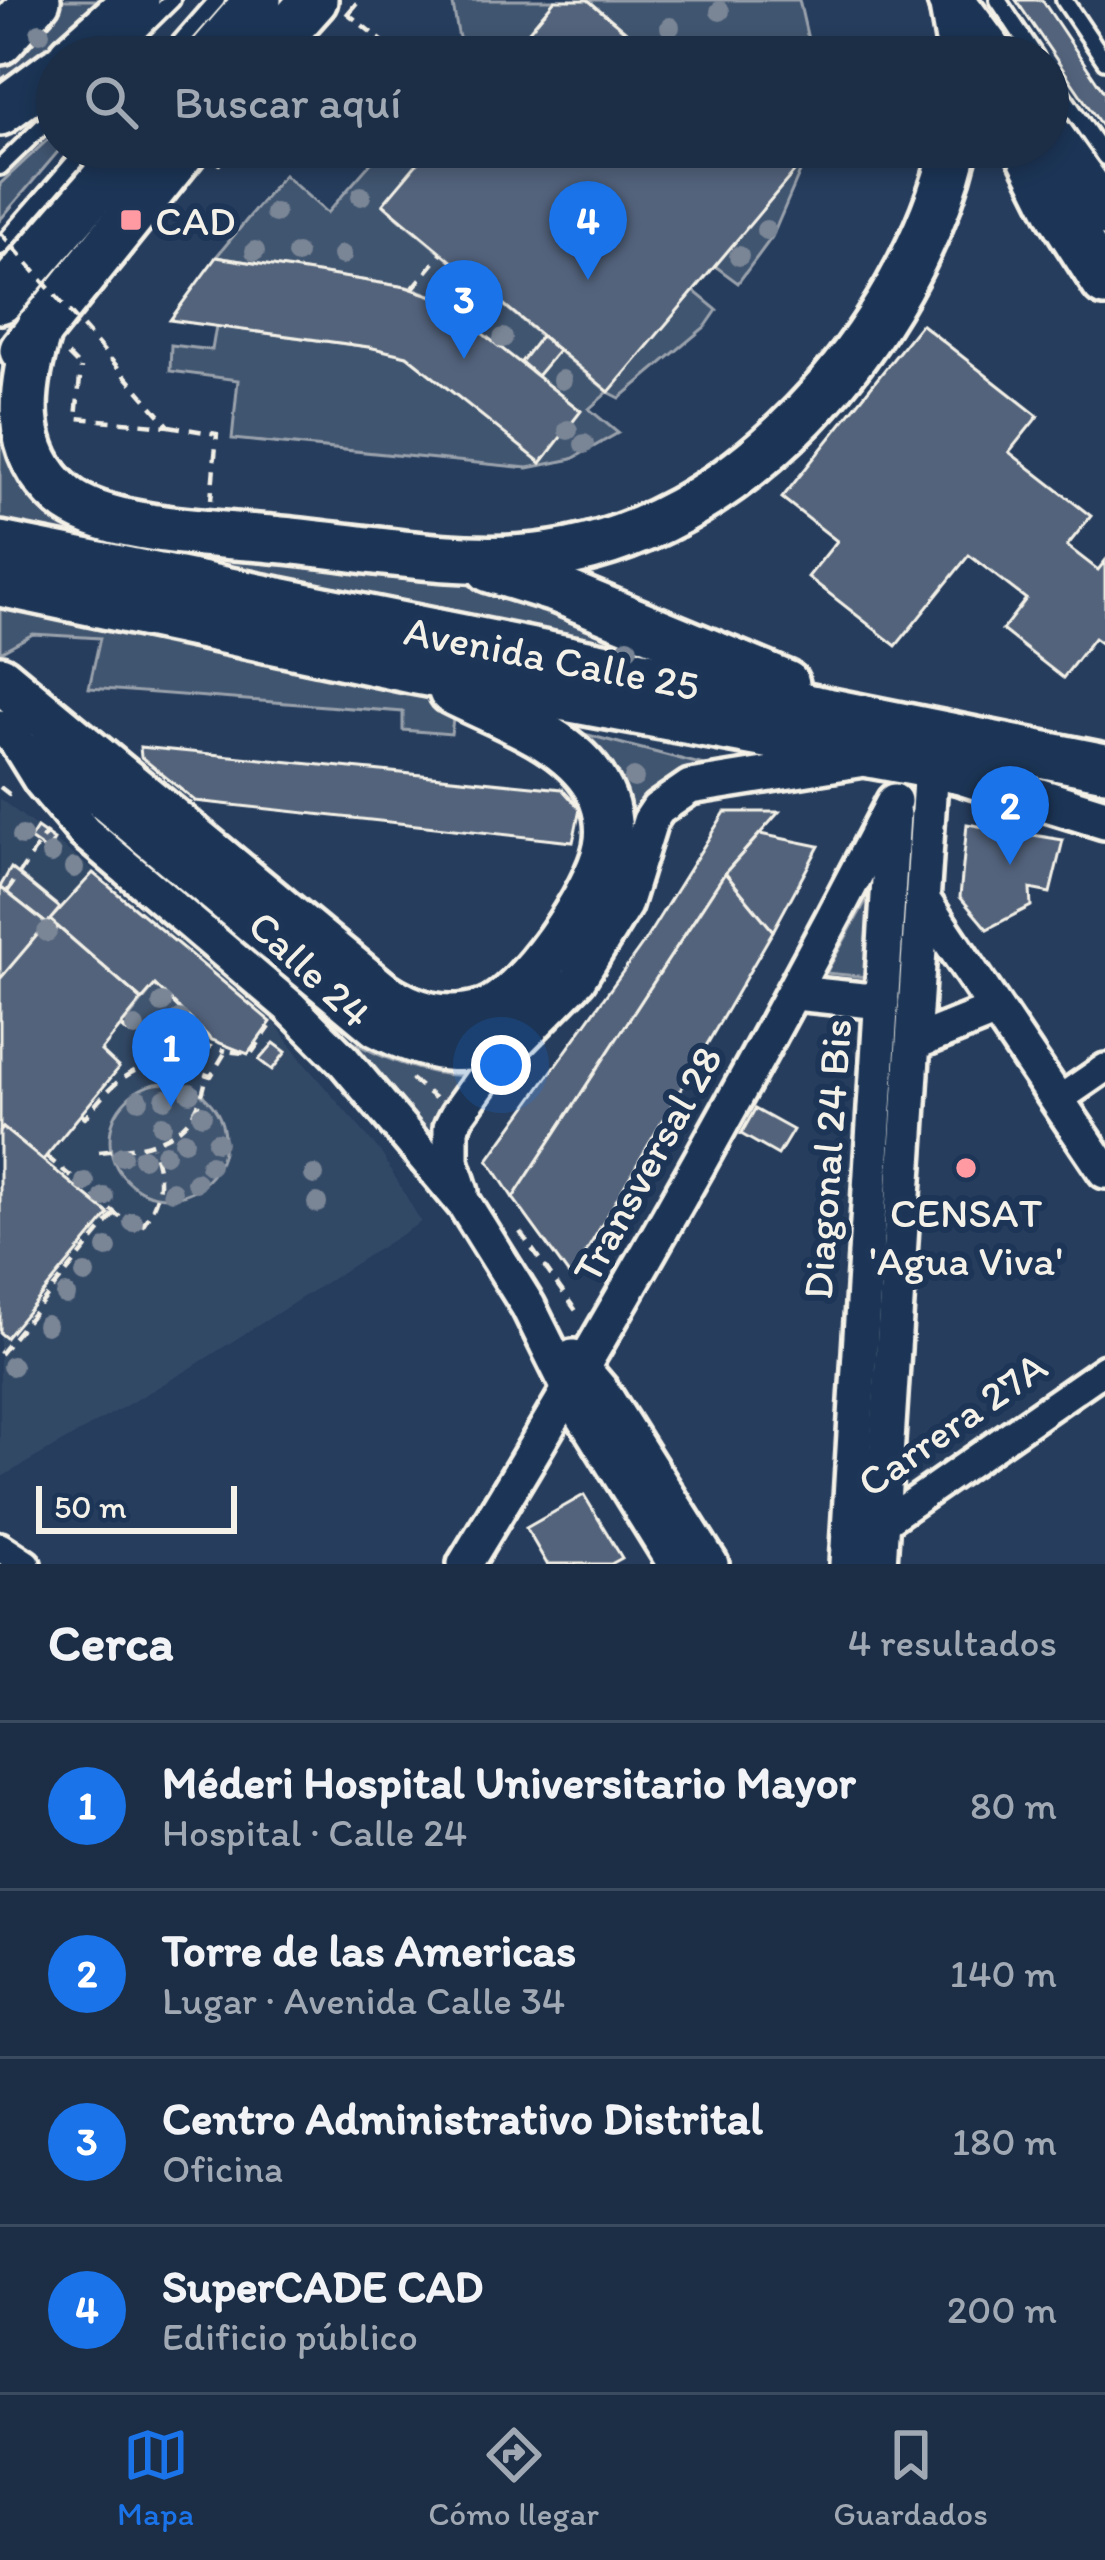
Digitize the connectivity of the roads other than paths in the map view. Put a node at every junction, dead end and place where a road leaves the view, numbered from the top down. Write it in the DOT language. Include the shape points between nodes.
graph roads {
  1 [pos="37,0"];
  2 [pos="136,0"];
  3 [pos="172,0"];
  4 [pos="217,0"];
  5 [pos="258,0"];
  6 [pos="282,0"];
  7 [pos="951,0"];
  8 [pos="998,0"];
  9 [pos="1064,0"];
  10 [pos="327,3"];
  11 [pos="96,36"];
  12 [pos="135,36"];
  13 [pos="185,36"];
  14 [pos="227,36"];
  15 [pos="261,36"];
  16 [pos="288,36"];
  17 [pos="958,36"];
  18 [pos="970,36"];
  19 [pos="978,36"];
  20 [pos="1022,36"];
  21 [pos="0,41"];
  22 [pos="1105,61"];
  23 [pos="36,85"];
  24 [pos="1069,105"];
  25 [pos="0,112"];
  26 [pos="36,132"];
  27 [pos="1105,158"];
  28 [pos="1069,163"];
  29 [pos="0,167"];
  30 [pos="69,168"];
  31 [pos="114,168"];
  32 [pos="193,168"];
  33 [pos="949,168"];
  34 [pos="1038,168"];
  35 [pos="1105,213"];
  36 [pos="0,247"];
  37 [pos="1105,283"];
  38 [pos="0,300"];
  39 [pos="56,331"];
  40 [pos="0,381"];
  41 [pos="0,544"];
  42 [pos="422,554"];
  43 [pos="0,584"];
  44 [pos="209,608"];
  45 [pos="412,670"];
  46 [pos="0,679"];
  47 [pos="18,726"];
  48 [pos="1105,743"];
  49 [pos="903,757"];
  50 [pos="1105,767"];
  51 [pos="1105,795"];
  52 [pos="1105,819"];
  53 [pos="924,902"];
  54 [pos="795,993"];
  55 [pos="882,1001"];
  56 [pos="996,1010"];
  57 [pos="551,1011"];
  58 [pos="914,1043"];
  59 [pos="1105,1068"];
  60 [pos="1057,1101"];
  61 [pos="1105,1171"];
  62 [pos="465,1204"];
  63 [pos="1105,1369"];
  64 [pos="577,1380"];
  65 [pos="883,1523"];
  66 [pos="0,1547"];
  67 [pos="847,1556"];
  68 [pos="26,1564"];
  69 [pos="466,1564"];
  70 [pos="675,1564"];
  71 [pos="711,1564"];
  72 [pos="879,1564"];
  1 -- 21 [label="main road"];
  2 -- 11 [label="main road"];
  3 -- 12 [label="lane"];
  4 -- 13 [label="lane"];
  5 -- 14 [label="main road"];
  6 -- 15 [label="main road"];
  7 -- 17 [label="main road"];
  7 -- 18 [label="main road"];
  7 -- 19 [label="main road"];
  8 -- 20 [label="lane"];
  9 -- 22 [label="lane"];
  10 -- 16 [label="main road"];
  23 -- 25 [label="main road"];
  24 -- 27 [label="lane"];
  26 -- 29 [label="lane"];
  28 -- 35 [label="main road"];
  30 -- 36 [label="lane"];
  31 -- 38 [label="main road"];
  32 -- 39 [label="main road"];
  33 -- 42 [label="main road" via="927,229 873,330 834,381 698,502 580,550 512,558"];
  34 -- 37 [label="main road"];
  39 -- 40 [label="main road"];
  39 -- 42 [label="main road" via="22,395 40,472 64,498 105,518"];
  41 -- 44 [label="main road, Avenida Calle 25"];
  42 -- 49 [label="main road" via="558,590"];
  43 -- 44 [label="main road, Avenida Calle 25"];
  44 -- 45 [label="main road, Avenida Calle 25"];
  44 -- 49 [label="main road, Avenida Calle 25"];
  45 -- 47 [label="main road" via="572,755 596,783 607,814 607,852 568,932 503,1002 458,1018 428,1018 380,994"];
  45 -- 49 [label="main road, Avenida Calle 25"];
  46 -- 47 [label="main road"];
  47 -- 57 [label="street" via="375,1029 406,1046 444,1054 498,1047"];
  47 -- 62 [label="street, Calle 24" via="41,781 84,832 289,1006"];
  48 -- 49 [label="main road"];
  49 -- 50 [label="main road, Avenida Calle 25"];
  49 -- 51 [label="main road, Avenida Calle 25"];
  49 -- 52 [label="main road"];
  49 -- 53 [label="street, Diagonal 24 Bis"];
  49 -- 54 [label="street, Transversal 28"];
  49 -- 55 [label="street, Diagonal 24 Bis"];
  49 -- 57 [label="street" via="690,787 671,797 650,821 613,926"];
  53 -- 56 [label="street"];
  53 -- 58 [label="street, Diagonal 24 Bis"];
  54 -- 55 [label="street"];
  54 -- 64 [label="street, Transversal 28"];
  55 -- 67 [label="street, Diagonal 24 Bis"];
  56 -- 58 [label="street"];
  56 -- 60 [label="street"];
  57 -- 62 [label="street" via="490,1069 452,1127 451,1161"];
  58 -- 65 [label="street, Diagonal 24 Bis"];
  59 -- 60 [label="street"];
  60 -- 61 [label="street"];
  62 -- 64 [label="street, Calle 24"];
  63 -- 65 [label="street, Carrera 27A"];
  64 -- 69 [label="street, Transversal 28"];
  64 -- 70 [label="street, Calle 24"];
  64 -- 71 [label="street, Calle 24" via="608,1400"];
  65 -- 67 [label="street, Carrera 27A"];
  65 -- 72 [label="street, Diagonal 24 Bis"];
  66 -- 68 [label="street"];
}
